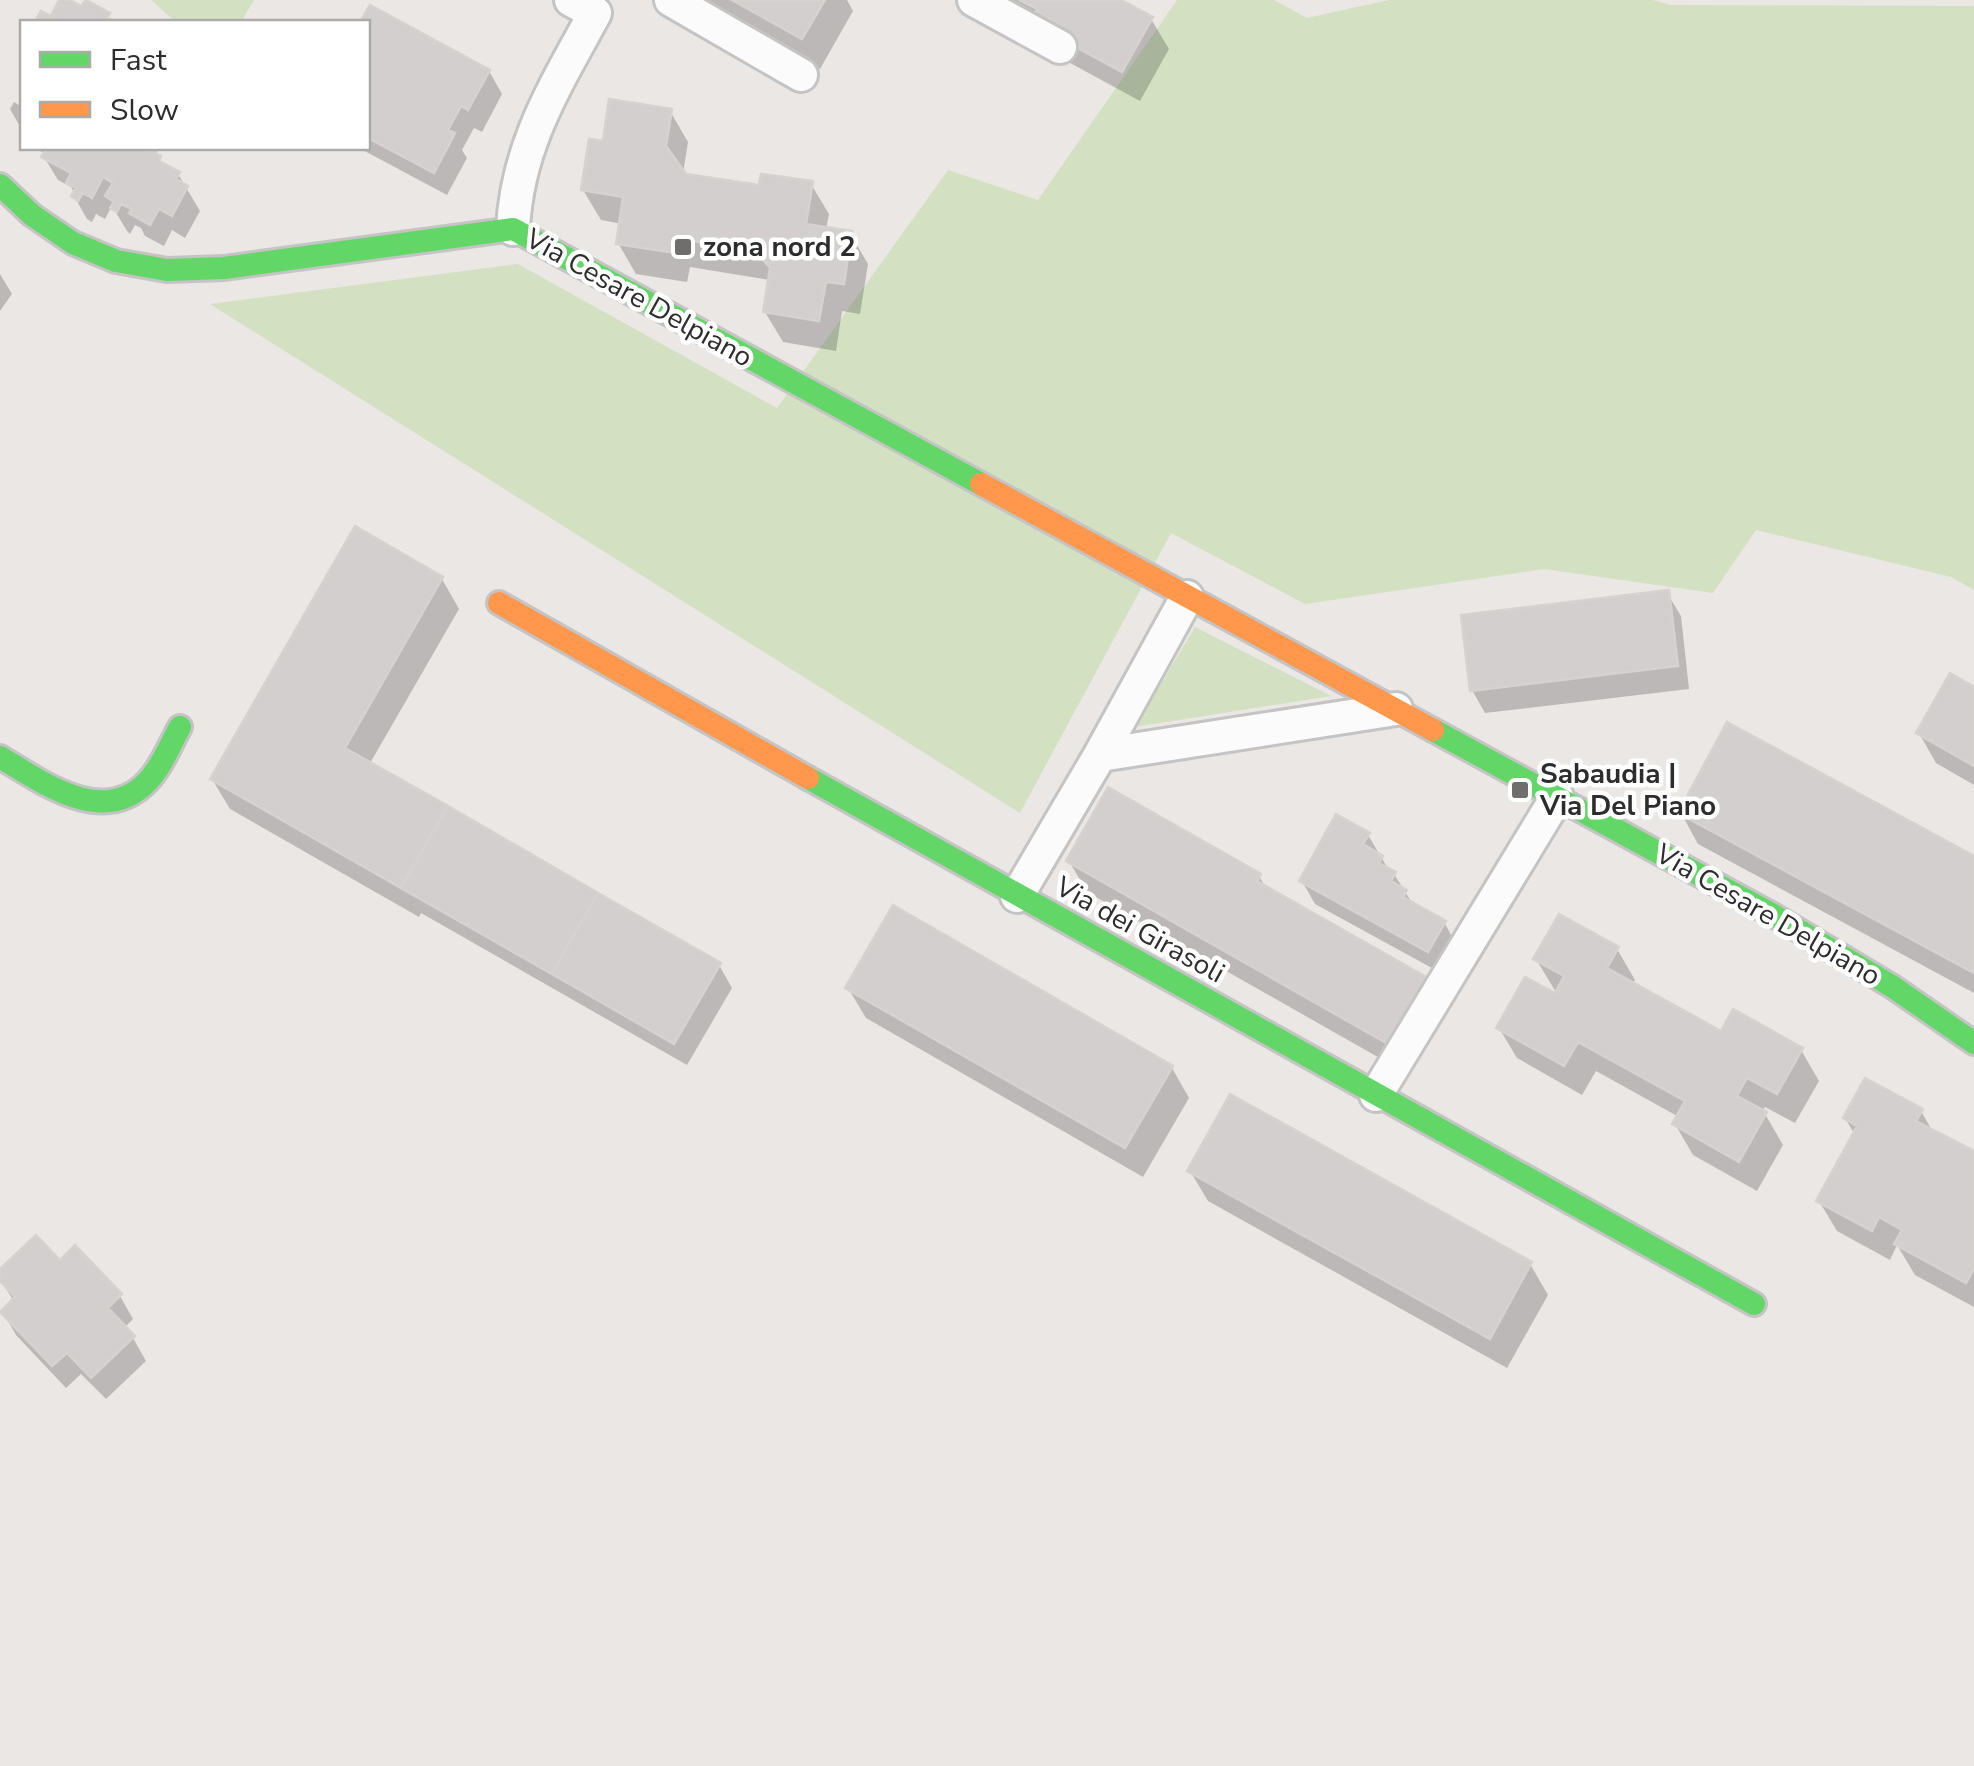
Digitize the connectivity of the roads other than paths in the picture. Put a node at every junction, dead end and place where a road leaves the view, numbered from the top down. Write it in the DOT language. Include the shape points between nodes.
graph roads {
  1 [pos="670,0"];
  2 [pos="974,0"];
  3 [pos="591,4"];
  4 [pos="1060,47"];
  5 [pos="801,74"];
  6 [pos="0,186"];
  7 [pos="512,230"];
  8 [pos="1187,597"];
  9 [pos="499,604"];
  10 [pos="1396,709"];
  11 [pos="180,727"];
  12 [pos="1100,755"];
  13 [pos="0,757"];
  14 [pos="1557,796"];
  15 [pos="1018,896"];
  16 [pos="1974,1043"];
  17 [pos="1376,1095"];
  18 [pos="1754,1304"];
  1 -- 5 [label="street"];
  2 -- 4 [label="street"];
  3 -- 7 [label="street" via="528,143"];
  6 -- 7 [label="street, Via Cesare Delpiano" via="73,243 116,261 167,270"];
  7 -- 8 [label="street, Via Cesare Delpiano"];
  8 -- 10 [label="street, Via Cesare Delpiano"];
  8 -- 12 [label="street"];
  9 -- 15 [label="street, Via dei Girasoli"];
  10 -- 12 [label="street"];
  10 -- 14 [label="street, Via Cesare Delpiano"];
  11 -- 13 [label="street" via="143,786 108,802 62,793"];
  12 -- 15 [label="street"];
  14 -- 16 [label="street, Via Cesare Delpiano" via="1814,938"];
  14 -- 17 [label="street"];
  15 -- 17 [label="street, Via dei Girasoli"];
  17 -- 18 [label="street, Via dei Girasoli"];
}
